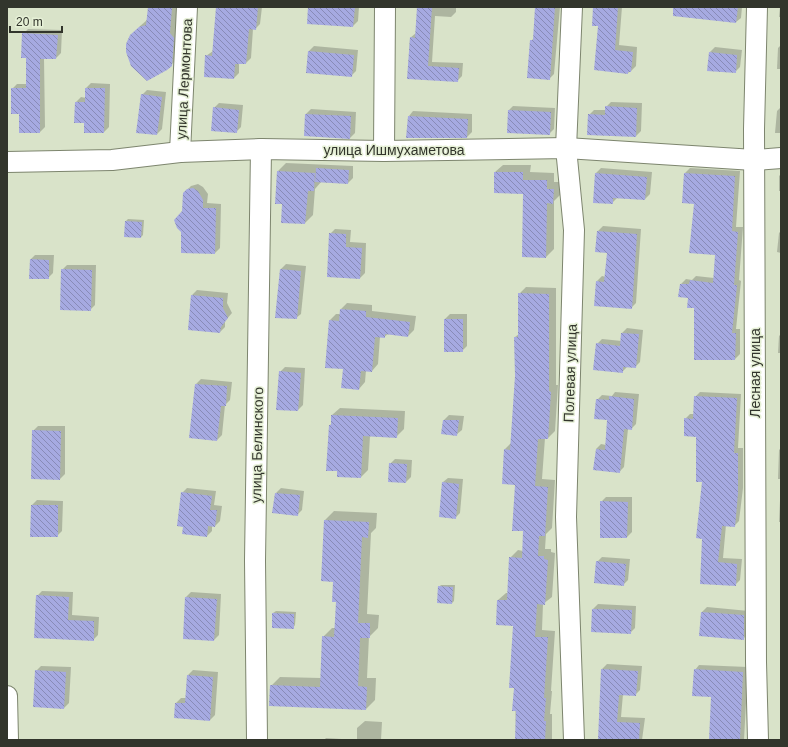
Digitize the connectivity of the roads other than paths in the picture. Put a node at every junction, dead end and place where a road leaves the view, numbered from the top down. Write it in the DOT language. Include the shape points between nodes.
graph roads {
  1 [pos="187,7"];
  2 [pos="385,7"];
  3 [pos="572,7"];
  4 [pos="757,7"];
  5 [pos="566,148"];
  6 [pos="261,149"];
  7 [pos="384,151"];
  8 [pos="180,152"];
  9 [pos="781,158"];
  10 [pos="754,160"];
  11 [pos="7,162"];
  12 [pos="7,696"];
  13 [pos="8,740"];
  14 [pos="257,740"];
  15 [pos="574,740"];
  16 [pos="758,740"];
  1 -- 8 [label="street, улица Лермонтова"];
  2 -- 7 [label="street"];
  3 -- 5 [label="street, Полевая улица"];
  4 -- 10 [label="street, Лесная улица"];
  5 -- 7 [label="street, улица Ишмухаметова"];
  5 -- 10 [label="street, улица Ишмухаметова"];
  5 -- 15 [label="street, Полевая улица" via="574,230 566,517"];
  6 -- 7 [label="street, улица Ишмухаметова"];
  6 -- 8 [label="street, улица Ишмухаметова"];
  6 -- 14 [label="street, улица Белинского" via="255,561"];
  8 -- 11 [label="street, улица Ишмухаметова" via="112,160"];
  9 -- 10 [label="street, улица Ишмухаметова"];
  10 -- 16 [label="street, Лесная улица"];
  12 -- 13 [label="street"];
}
